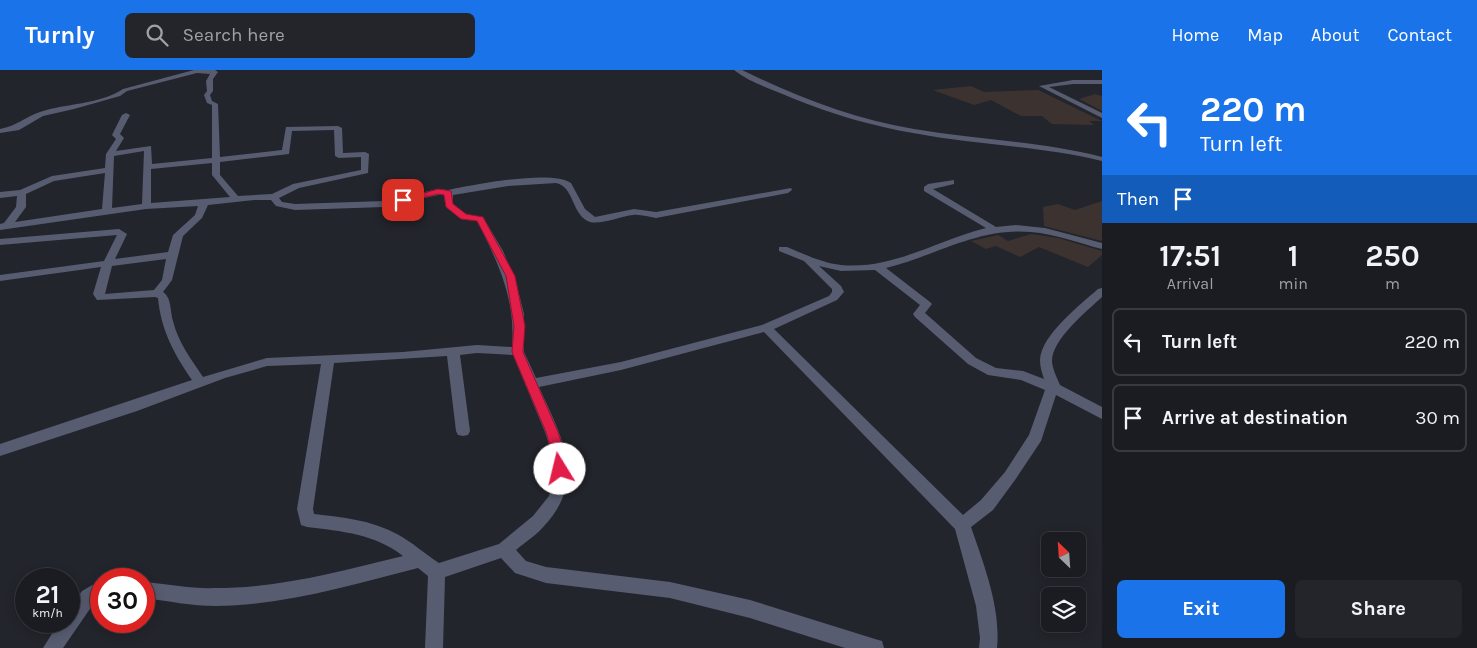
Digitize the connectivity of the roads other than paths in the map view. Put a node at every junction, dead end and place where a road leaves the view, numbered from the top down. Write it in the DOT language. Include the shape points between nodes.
graph roads {
  1 [pos="738,70"];
  2 [pos="1102,82"];
  3 [pos="126,115"];
  4 [pos="1102,116"];
  5 [pos="0,130"];
  6 [pos="110,154"];
  7 [pos="217,159"];
  8 [pos="1102,159"];
  9 [pos="148,167"];
  10 [pos="109,170"];
  11 [pos="951,182"];
  12 [pos="788,190"];
  13 [pos="22,193"];
  14 [pos="448,193"];
  15 [pos="0,195"];
  16 [pos="274,197"];
  17 [pos="236,199"];
  18 [pos="204,203"];
  19 [pos="146,206"];
  20 [pos="107,211"];
  21 [pos="3,227"];
  22 [pos="995,230"];
  23 [pos="0,242"];
  24 [pos="1102,246"];
  25 [pos="783,249"];
  26 [pos="172,256"];
  27 [pos="808,259"];
  28 [pos="107,265"];
  29 [pos="876,266"];
  30 [pos="0,278"];
  31 [pos="1102,291"];
  32 [pos="157,293"];
  33 [pos="766,328"];
  34 [pos="453,351"];
  35 [pos="518,352"];
  36 [pos="328,360"];
  37 [pos="201,383"];
  38 [pos="531,384"];
  39 [pos="1054,388"];
  40 [pos="1102,414"];
  41 [pos="463,430"];
  42 [pos="0,450"];
  43 [pos="962,525"];
  44 [pos="504,550"];
  45 [pos="419,560"];
  46 [pos="437,572"];
  47 [pos="155,591"];
  48 [pos="90,596"];
  49 [pos="52,648"];
  50 [pos="434,648"];
  51 [pos="874,648"];
  52 [pos="988,648"];
  1 -- 8 [label="street" via="809,102 859,118 940,135 1066,150"];
  2 -- 4 [label="street" via="1042,86"];
  3 -- 6 [label="street" via="116,135 120,138"];
  5 -- 7 [label="street" via="16,128 41,114 118,95 125,90 197,71 215,72 209,78 210,91 207,95 208,102 215,104"];
  6 -- 9 [label="street" via="148,148"];
  6 -- 10 [label="street"];
  7 -- 9 [label="street"];
  7 -- 16 [label="street" via="286,152 289,129 338,128 339,156 365,154 364,171 305,182 288,187"];
  7 -- 17 [label="street" via="216,175"];
  9 -- 19 [label="street"];
  10 -- 13 [label="street" via="52,179"];
  10 -- 20 [label="street"];
  11 -- 22 [label="street" via="927,189"];
  12 -- 14 [label="street" via="656,215 634,212 594,220 584,214 571,188 562,181 524,181"];
  13 -- 15 [label="street"];
  13 -- 21 [label="street" via="21,207"];
  14 -- 16 [label="street" via="438,192 384,204 295,207 279,204"];
  14 -- 35 [label="street" via="449,205 464,217 480,219 510,276 519,326"];
  16 -- 17 [label="street"];
  17 -- 18 [label="street"];
  18 -- 19 [label="street"];
  18 -- 26 [label="street" via="199,216 178,235"];
  19 -- 20 [label="street"];
  20 -- 21 [label="street"];
  22 -- 24 [label="street" via="1049,230"];
  22 -- 29 [label="street" via="966,236 890,264"];
  23 -- 28 [label="street" via="118,232 122,234"];
  25 -- 27 [label="street"];
  26 -- 28 [label="street"];
  26 -- 32 [label="street" via="167,280"];
  27 -- 29 [label="street" via="842,268"];
  27 -- 33 [label="street" via="837,288 837,294"];
  28 -- 30 [label="street"];
  28 -- 32 [label="street" via="100,298"];
  29 -- 39 [label="street" via="926,304 920,314 972,361 992,372 1023,376"];
  31 -- 39 [label="street" via="1050,346 1046,359"];
  32 -- 37 [label="street" via="163,296 166,325 178,352"];
  33 -- 38 [label="street" via="621,366"];
  33 -- 43 [label="street"];
  34 -- 35 [label="street" via="497,349"];
  34 -- 36 [label="street"];
  34 -- 41 [label="street"];
  35 -- 38 [label="street"];
  36 -- 37 [label="street" via="267,362"];
  36 -- 45 [label="street" via="305,509 307,520 366,528 403,546"];
  37 -- 42 [label="street"];
  38 -- 44 [label="street" via="560,457 560,480 556,498 539,521"];
  39 -- 40 [label="street"];
  39 -- 43 [label="street" via="1049,394 1036,437 1010,476 987,505"];
  43 -- 52 [label="street" via="988,624"];
  44 -- 46 [label="street"];
  44 -- 51 [label="street" via="521,567 546,575 670,590 750,609"];
  45 -- 46 [label="street"];
  45 -- 47 [label="street" via="254,595 214,597"];
  46 -- 50 [label="street"];
  48 -- 49 [label="street"];
}
